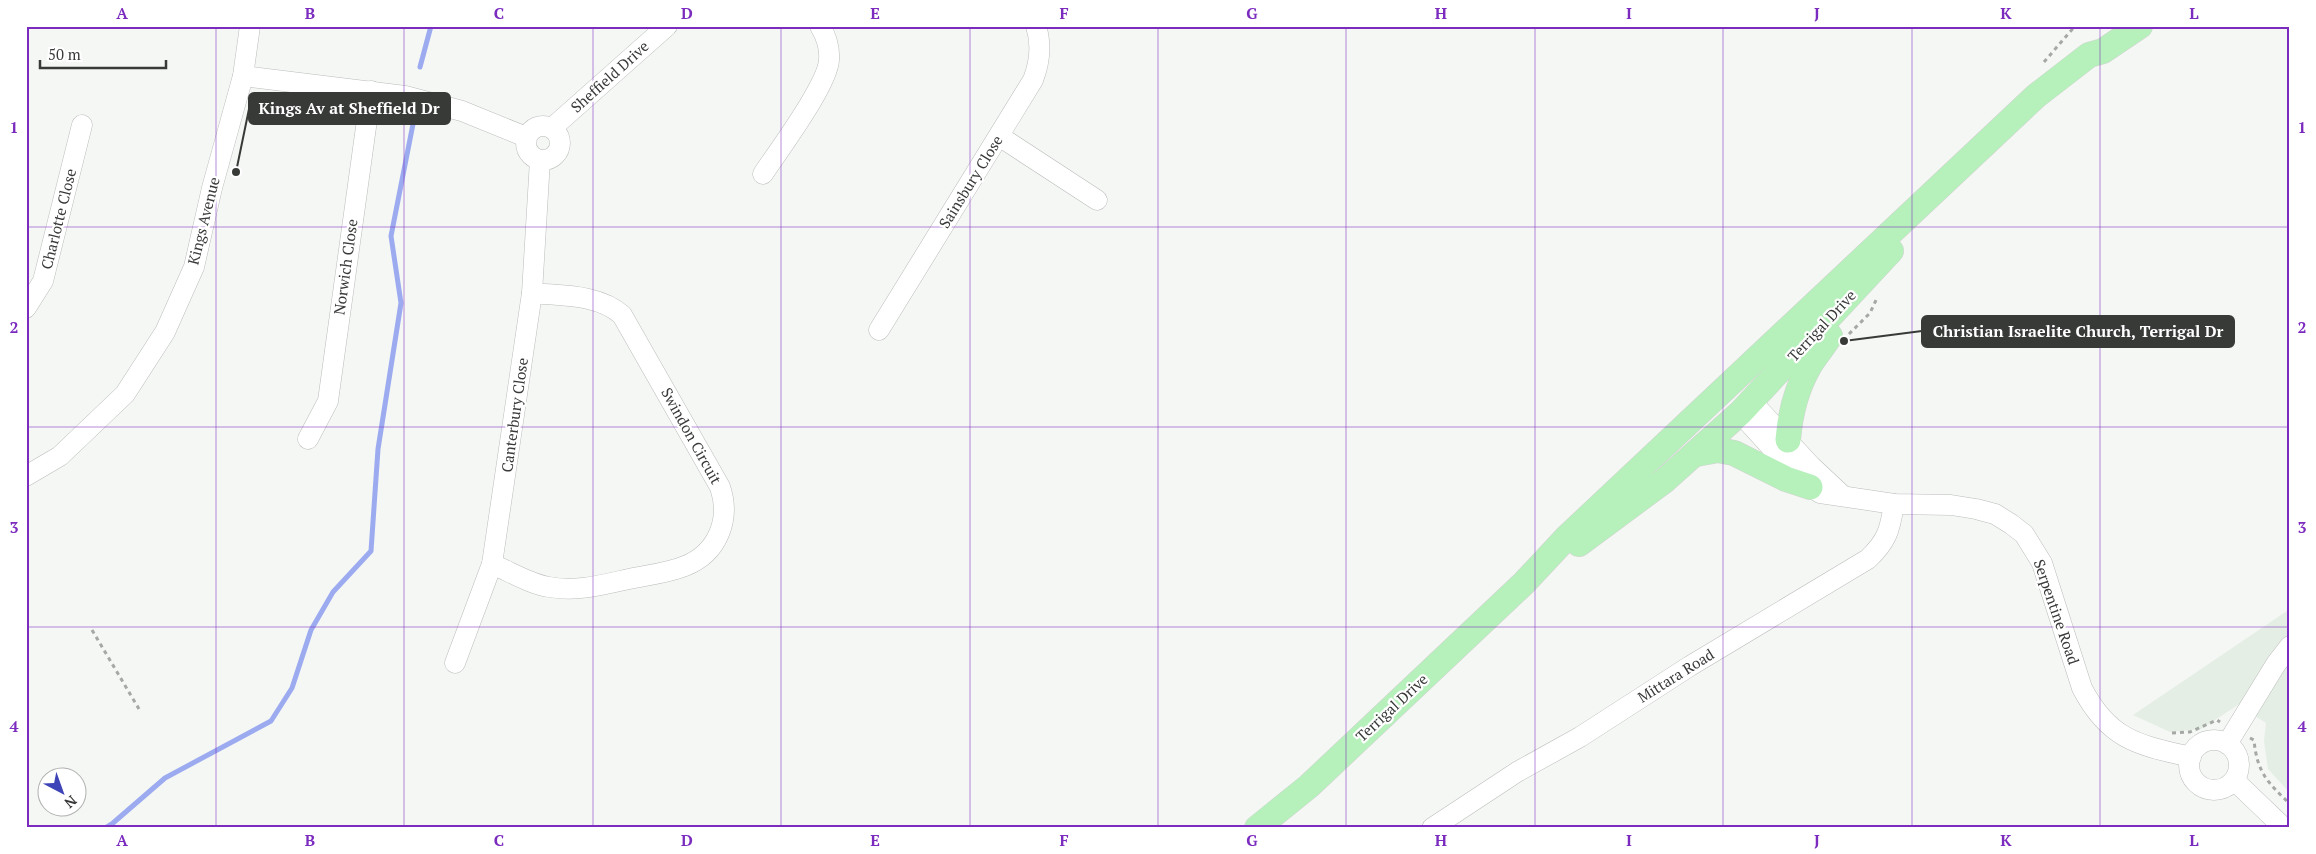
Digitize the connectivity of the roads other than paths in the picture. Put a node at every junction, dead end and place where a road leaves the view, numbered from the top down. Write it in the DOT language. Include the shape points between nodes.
graph roads {
  1 [pos="250,26"];
  2 [pos="667,26"];
  3 [pos="820,26"];
  4 [pos="1036,26"];
  5 [pos="2140,26"];
  6 [pos="243,76"];
  7 [pos="370,91"];
  8 [pos="82,125"];
  9 [pos="552,128"];
  10 [pos="999,136"];
  11 [pos="526,137"];
  12 [pos="540,160"];
  13 [pos="763,174"];
  14 [pos="1097,200"];
  15 [pos="1853,280"];
  16 [pos="532,293"];
  17 [pos="26,308"];
  18 [pos="879,330"];
  19 [pos="1744,406"];
  20 [pos="308,439"];
  21 [pos="1788,440"];
  22 [pos="1696,454"];
  23 [pos="26,476"];
  24 [pos="1810,487"];
  25 [pos="1620,488"];
  26 [pos="1842,495"];
  27 [pos="1894,504"];
  28 [pos="492,564"];
  29 [pos="1524,583"];
  30 [pos="2290,646"];
  31 [pos="455,663"];
  32 [pos="2227,744"];
  33 [pos="2191,757"];
  34 [pos="2235,781"];
  35 [pos="1257,828"];
  36 [pos="1432,828"];
  37 [pos="2284,828"];
  1 -- 6 [label="street, Kings Avenue"];
  2 -- 9 [label="street, Sheffield Drive"];
  3 -- 13 [label="street" via="827,42 829,60 823,81"];
  4 -- 10 [label="street, Sainsbury Close" via="1040,48 1037,70"];
  5 -- 15 [label="main road, Terrigal Drive" via="2103,50 2098,60 2041,103"];
  6 -- 7 [label="street"];
  6 -- 23 [label="street, Kings Avenue" via="194,266 165,332 125,394 60,456"];
  7 -- 11 [label="street" via="405,96 462,111"];
  7 -- 20 [label="street, Norwich Close" via="328,401"];
  8 -- 17 [label="street, Charlotte Close" via="43,281"];
  9 -- 11 [label="street" via="537,126"];
  9 -- 12 [label="street" via="559,138 559,149 552,158"];
  10 -- 14 [label="street"];
  10 -- 18 [label="street, Sainsbury Close"];
  11 -- 12 [label="street" via="528,152"];
  12 -- 16 [label="street, Canterbury Close"];
  15 -- 19 [label="main road, Terrigal Drive"];
  15 -- 21 [label="main road" via="1803,380 1790,416"];
  15 -- 25 [label="main road, Terrigal Drive"];
  16 -- 28 [label="street, Canterbury Close"];
  16 -- 28 [label="street, Swindon Circuit" via="594,300 615,308 622,315 720,487 725,516 713,545 687,565 583,589 536,584"];
  19 -- 21 [label="street, Serpentine Road"];
  19 -- 22 [label="main road, Terrigal Drive"];
  19 -- 24 [label="street, Serpentine Road"];
  19 -- 25 [label="main road" via="1720,413"];
  21 -- 26 [label="street, Serpentine Road"];
  22 -- 24 [label="main road" via="1718,450 1734,453"];
  22 -- 29 [label="main road, Terrigal Drive" via="1619,515"];
  24 -- 26 [label="street, Serpentine Road" via="1820,493"];
  25 -- 29 [label="main road, Terrigal Drive"];
  26 -- 27 [label="street, Serpentine Road"];
  27 -- 33 [label="street, Serpentine Road" via="1976,509 1995,514 2024,534 2042,563 2091,706 2120,734 2142,746"];
  27 -- 36 [label="street, Mittara Road" via="1890,529 1882,546 1868,559 1690,666 1580,737 1517,772"];
  28 -- 31 [label="street, Canterbury Close"];
  29 -- 35 [label="main road, Terrigal Drive" via="1310,786"];
  30 -- 32 [label="street"];
  32 -- 33 [label="street" via="2215,740 2207,742 2195,749"];
  32 -- 34 [label="street" via="2234,749 2239,761"];
  33 -- 34 [label="street" via="2190,772 2199,785 2208,790 2228,787"];
  34 -- 37 [label="street"];
}
